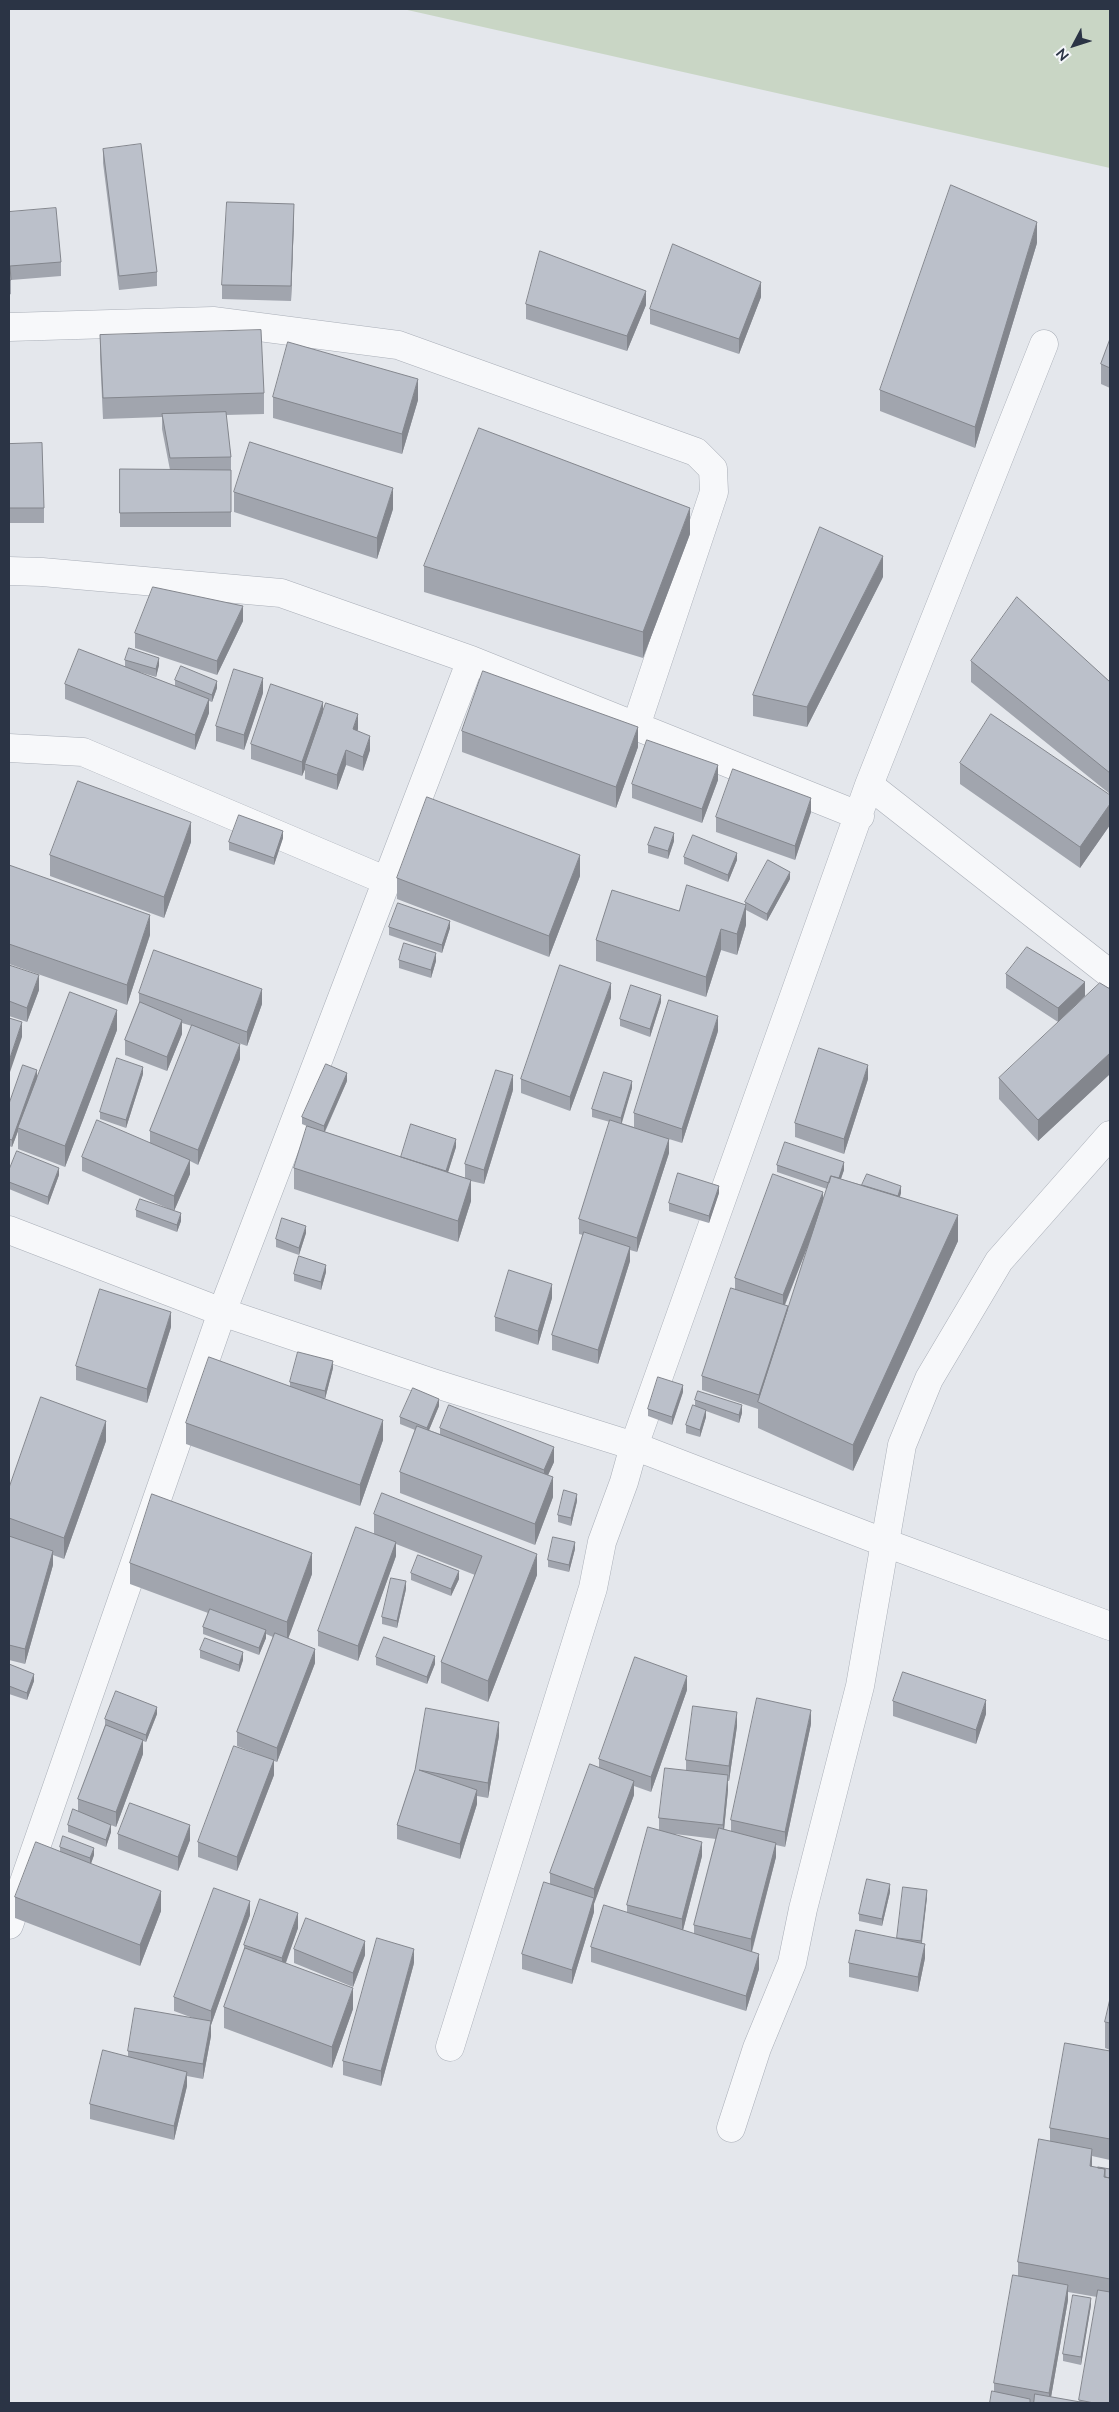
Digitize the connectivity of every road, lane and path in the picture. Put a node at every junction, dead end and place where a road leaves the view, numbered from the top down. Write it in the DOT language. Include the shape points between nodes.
graph roads {
  1 [pos="9,327"];
  2 [pos="1044,344"];
  3 [pos="9,571"];
  4 [pos="471,660"];
  5 [pos="636,726"];
  6 [pos="9,748"];
  7 [pos="869,785"];
  8 [pos="860,816"];
  9 [pos="387,882"];
  10 [pos="1110,974"];
  11 [pos="1110,1135"];
  12 [pos="9,1230"];
  13 [pos="222,1312"];
  14 [pos="634,1446"];
  15 [pos="884,1542"];
  16 [pos="1110,1626"];
  17 [pos="9,1925"];
  18 [pos="450,2047"];
  19 [pos="731,2128"];
  1 -- 5 [label="street" via="213,321 398,345 696,452 713,469 714,492"];
  2 -- 7 [label="street"];
  3 -- 4 [label="street" via="281,593"];
  4 -- 5 [label="street"];
  4 -- 9 [label="street"];
  5 -- 8 [label="street"];
  6 -- 9 [label="street" via="83,752"];
  7 -- 8 [label="street"];
  7 -- 10 [label="street"];
  8 -- 14 [label="street"];
  9 -- 13 [label="street"];
  11 -- 15 [label="street" via="999,1262 929,1379 902,1445"];
  12 -- 13 [label="street"];
  13 -- 14 [label="street"];
  13 -- 17 [label="street"];
  14 -- 15 [label="street"];
  14 -- 18 [label="street"];
  15 -- 16 [label="street"];
  15 -- 19 [label="street" via="860,1686 792,1963 757,2048"];
}
